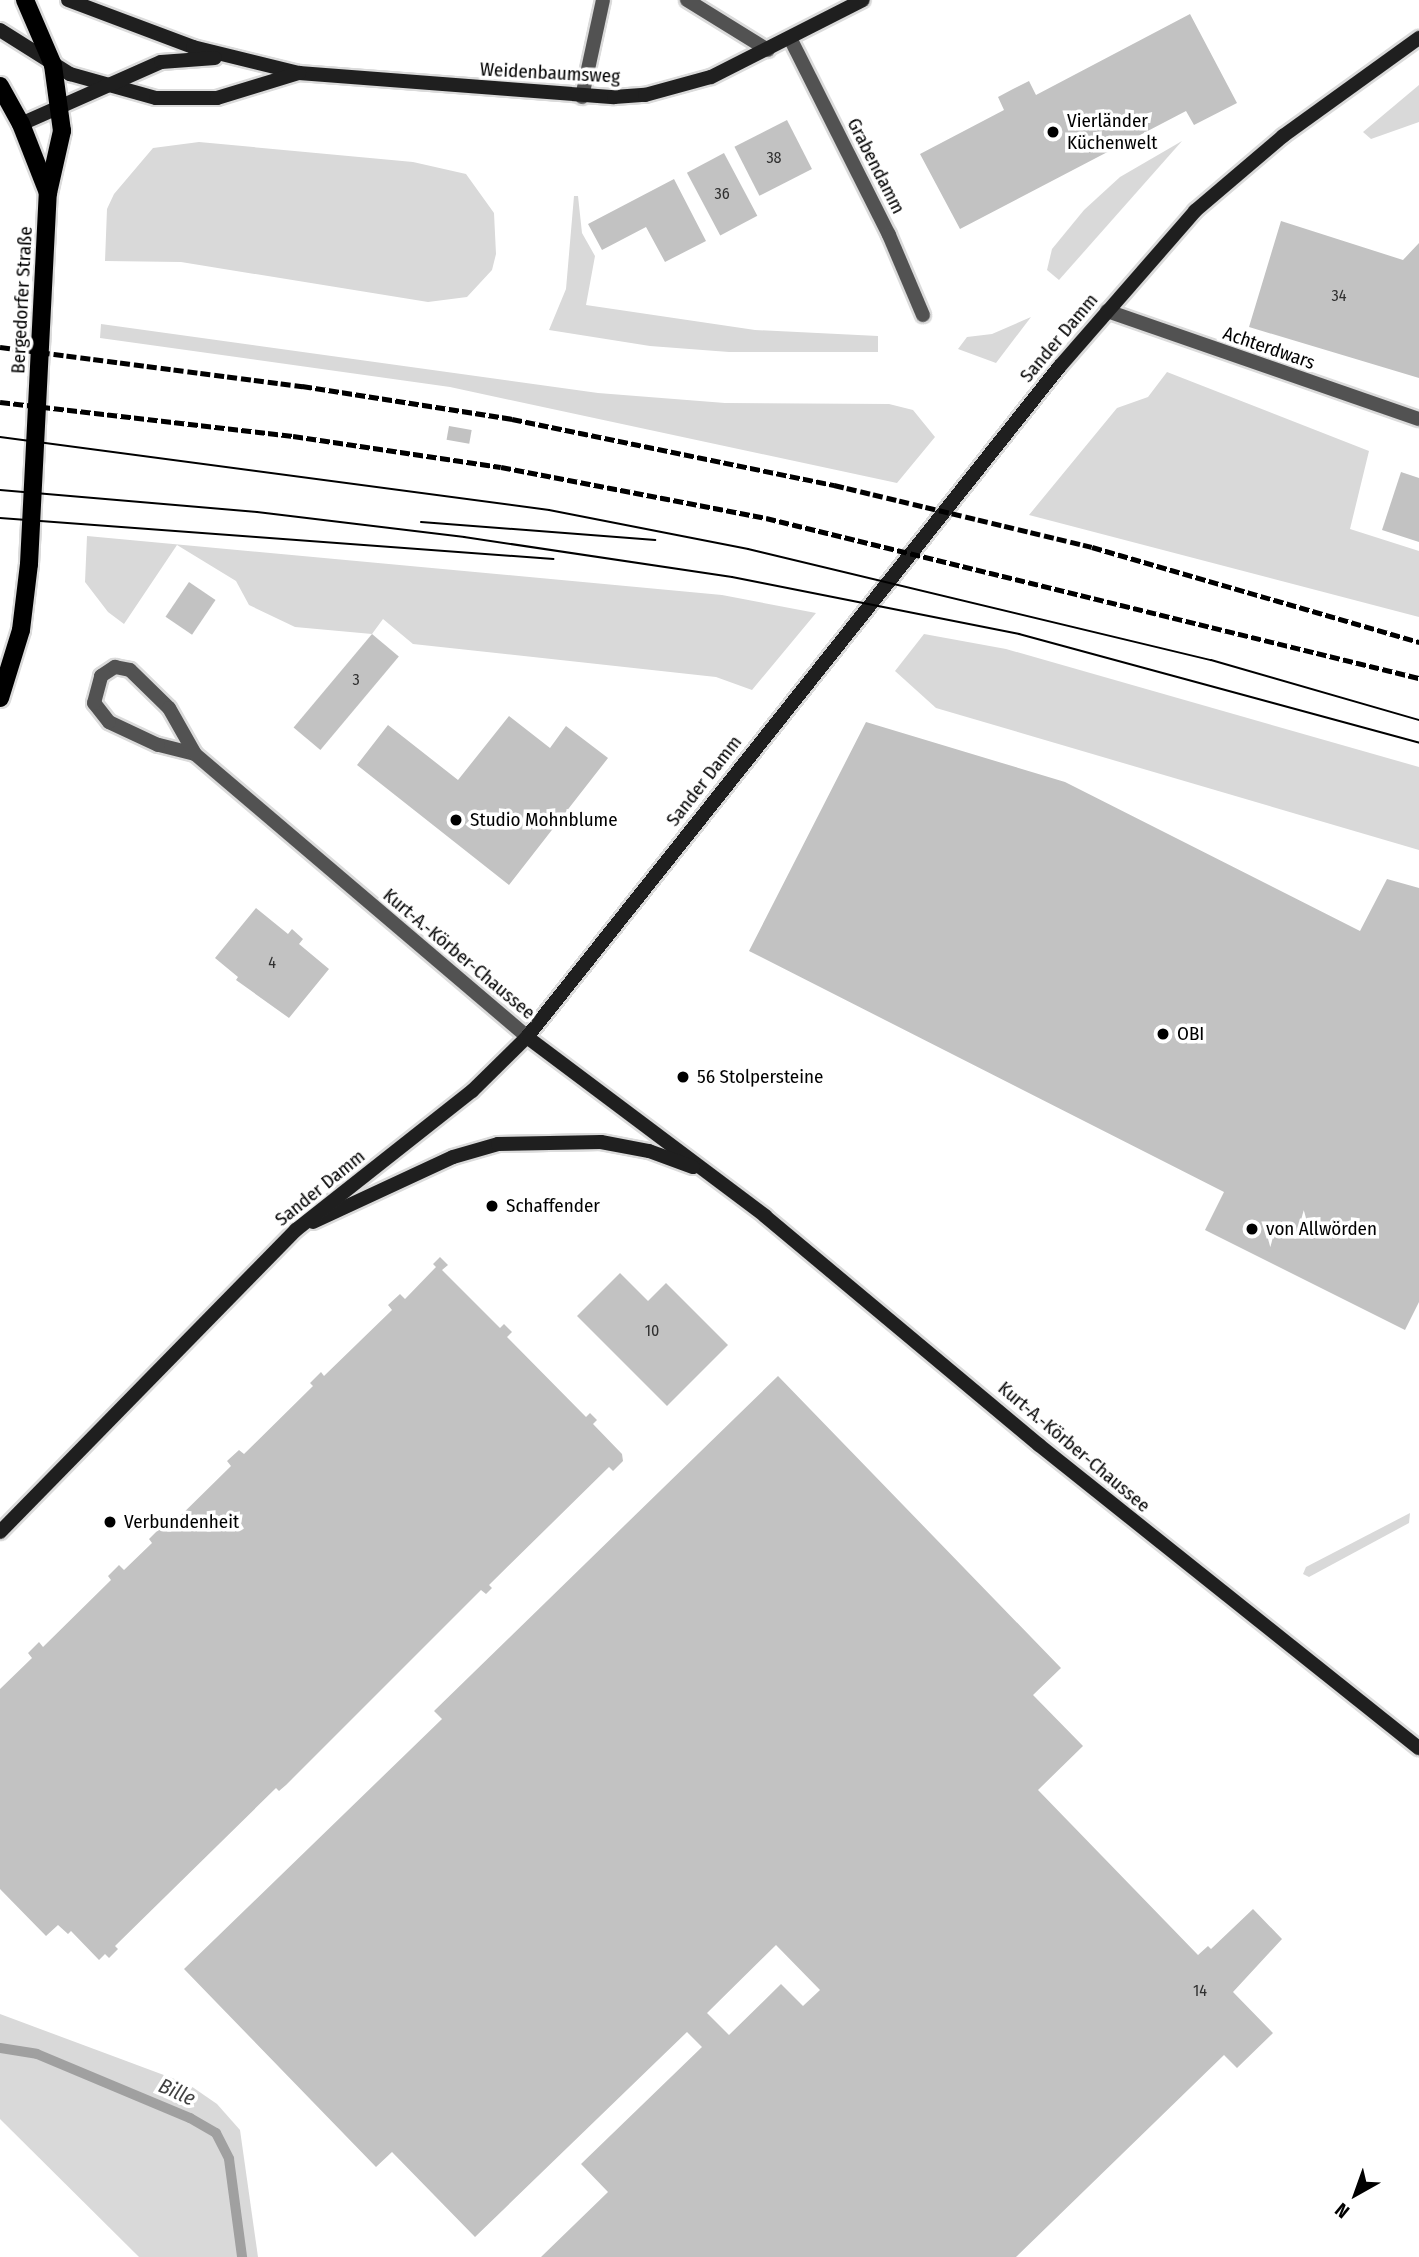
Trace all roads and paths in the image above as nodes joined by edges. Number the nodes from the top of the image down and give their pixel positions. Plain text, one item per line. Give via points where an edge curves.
1 (25, 0) edge
2 (68, 0) edge
3 (603, 0) edge
4 (687, 0) edge
5 (863, 0) edge
6 (0, 30) edge
7 (790, 38) junction
8 (1419, 38) edge
9 (768, 50) junction
10 (255, 61) junction
11 (53, 65) junction
12 (299, 74) junction
13 (0, 86) edge
14 (110, 88) junction
15 (582, 97) junction
16 (60, 104) junction
17 (21, 124) junction
18 (48, 193) junction
19 (1107, 311) junction
20 (923, 315) dead end
21 (1419, 419) edge
22 (0, 698) edge
23 (195, 754) junction
24 (527, 1037) junction
25 (707, 1172) junction
26 (296, 1230) junction
27 (0, 1532) edge
28 (1419, 1748) edge

1 - 11 main road, Bergedorfer Straße
2 - 10 main road, Weidenbaumsweg via 193,47
3 - 15 street
4 - 9 street
5 - 7 main road, Weidenbaumsweg
6 - 11 main road
7 - 9 main road, Weidenbaumsweg
7 - 20 street, Grabendamm via 889,235
8 - 19 main road, Sander Damm via 1223,184
9 - 15 main road, Weidenbaumsweg via 711,77 645,95
10 - 12 main road, Weidenbaumsweg
10 - 14 main road, Weidenbaumsweg via 177,59 138,71
11 - 14 main road
11 - 16 main road, Bergedorfer Straße
12 - 14 main road, Weidenbaumsweg via 246,91 184,100
12 - 15 main road, Weidenbaumsweg
13 - 17 main road, Bergedorfer Straße
14 - 16 main road, Weidenbaumsweg
16 - 17 main road, Weidenbaumsweg
16 - 18 main road, Bergedorfer Straße via 61,151
17 - 18 main road, Bergedorfer Straße
18 - 22 main road, Bergedorfer Straße via 29,564 21,630
19 - 21 street, Achterdwars
19 - 24 main road, Sander Damm via 848,629
23 - 23 street, Kurt-A.-Körber-Chaussee via 169,708 130,670 115,667 101,676 94,703 109,722 158,745
23 - 24 street, Kurt-A.-Körber-Chaussee
24 - 25 main road, Kurt-A.-Körber-Chaussee
24 - 26 main road, Sander Damm via 472,1091
25 - 26 main road, Kurt-A.-Körber-Chaussee via 649,1151 601,1142 498,1144 430,1166
25 - 28 main road, Kurt-A.-Körber-Chaussee via 1208,1582
26 - 27 main road, Sander Damm

